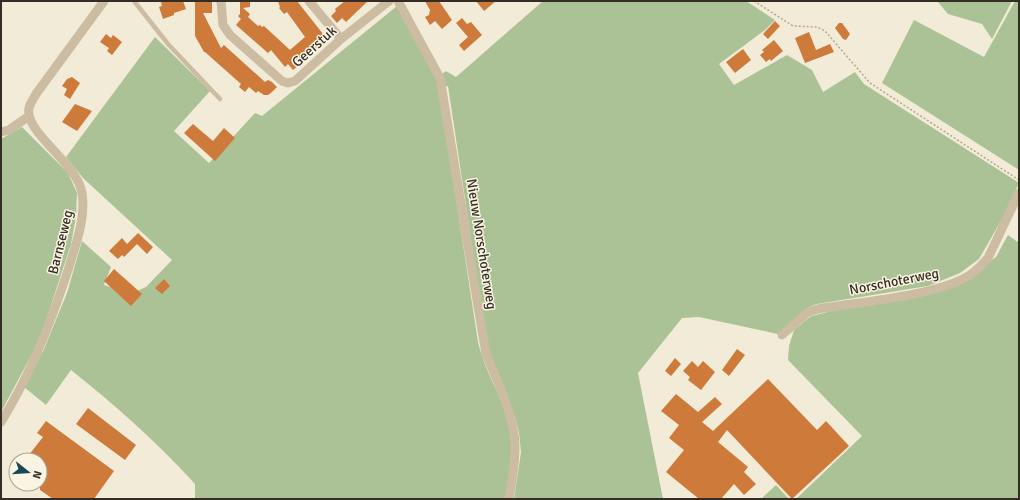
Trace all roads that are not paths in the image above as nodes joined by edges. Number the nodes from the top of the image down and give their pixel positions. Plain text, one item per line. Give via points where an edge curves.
1 (104, 1) edge
2 (134, 1) edge
3 (221, 1) edge
4 (310, 1) edge
5 (389, 1) edge
6 (398, 1) edge
7 (341, 39) junction
8 (220, 99) dead end
9 (29, 116) junction
10 (1, 132) edge
11 (1019, 193) edge
12 (782, 335) dead end
13 (1, 422) edge
14 (509, 499) edge

1 - 9 street via 36,94
2 - 8 lane via 168,44
3 - 7 street, Geerstuk via 223,25 230,35 282,81 288,83 295,82
4 - 7 street
5 - 7 street, Geerstuk
6 - 14 street, Nieuw Norschoterweg via 440,78 486,354 502,391 513,432 515,446
9 - 10 street via 9,130
9 - 13 street, Barnseweg via 34,128 76,177 82,192 83,205 77,242 53,316
11 - 12 street, Norschoterweg via 988,258 969,276 920,292 808,312

